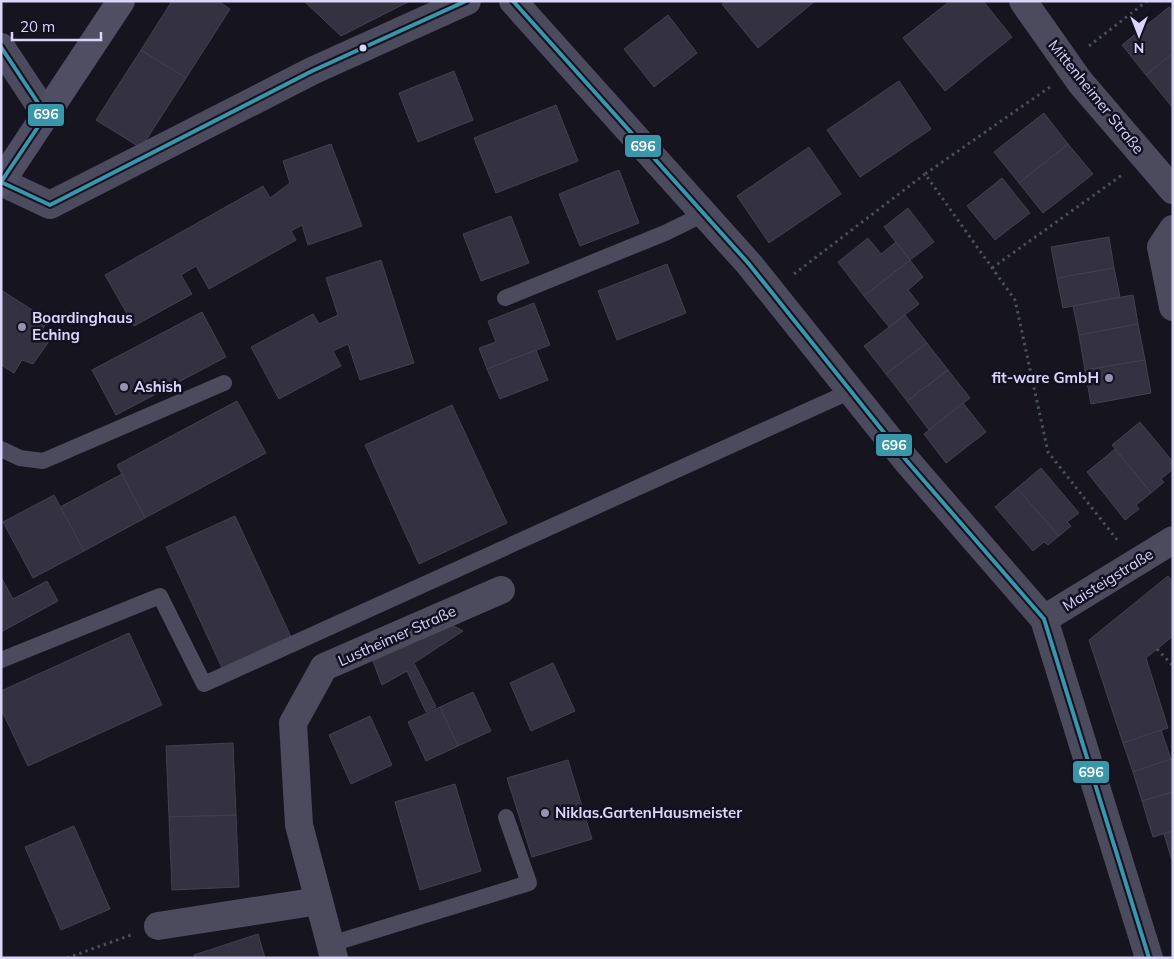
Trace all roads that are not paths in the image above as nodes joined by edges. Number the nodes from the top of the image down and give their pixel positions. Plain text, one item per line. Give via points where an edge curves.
1 (122, 1) edge
2 (467, 1) edge
3 (512, 1) edge
4 (1023, 1) edge
5 (1, 46) edge
6 (46, 115) junction
7 (1, 182) edge
8 (1173, 190) edge
9 (704, 214) junction
10 (1173, 229) edge
11 (505, 298) dead end
12 (1173, 307) edge
13 (224, 383) dead end
14 (851, 391) junction
15 (1, 449) edge
16 (1173, 540) edge
17 (502, 590) dead end
18 (1044, 619) junction
19 (1, 660) edge
20 (506, 817) dead end
21 (319, 901) junction
22 (158, 926) road end
23 (333, 951) edge
24 (1149, 958) edge

1 - 6 main road
2 - 7 street via 312,71 50,205
3 - 9 street
4 - 8 street, Mittenheimer Straße via 1070,67
5 - 6 street
6 - 7 main road
9 - 11 lane
9 - 14 street
10 - 12 street via 1161,247
13 - 15 lane via 43,461 20,458
14 - 18 street via 906,460
14 - 19 lane via 204,684 160,596
16 - 18 street, Maisteigstraße
17 - 21 street, Lustheimer Straße via 324,667 293,723 299,825
18 - 24 street
20 - 23 lane via 529,883
21 - 22 street
21 - 23 street, Lustheimer Straße

